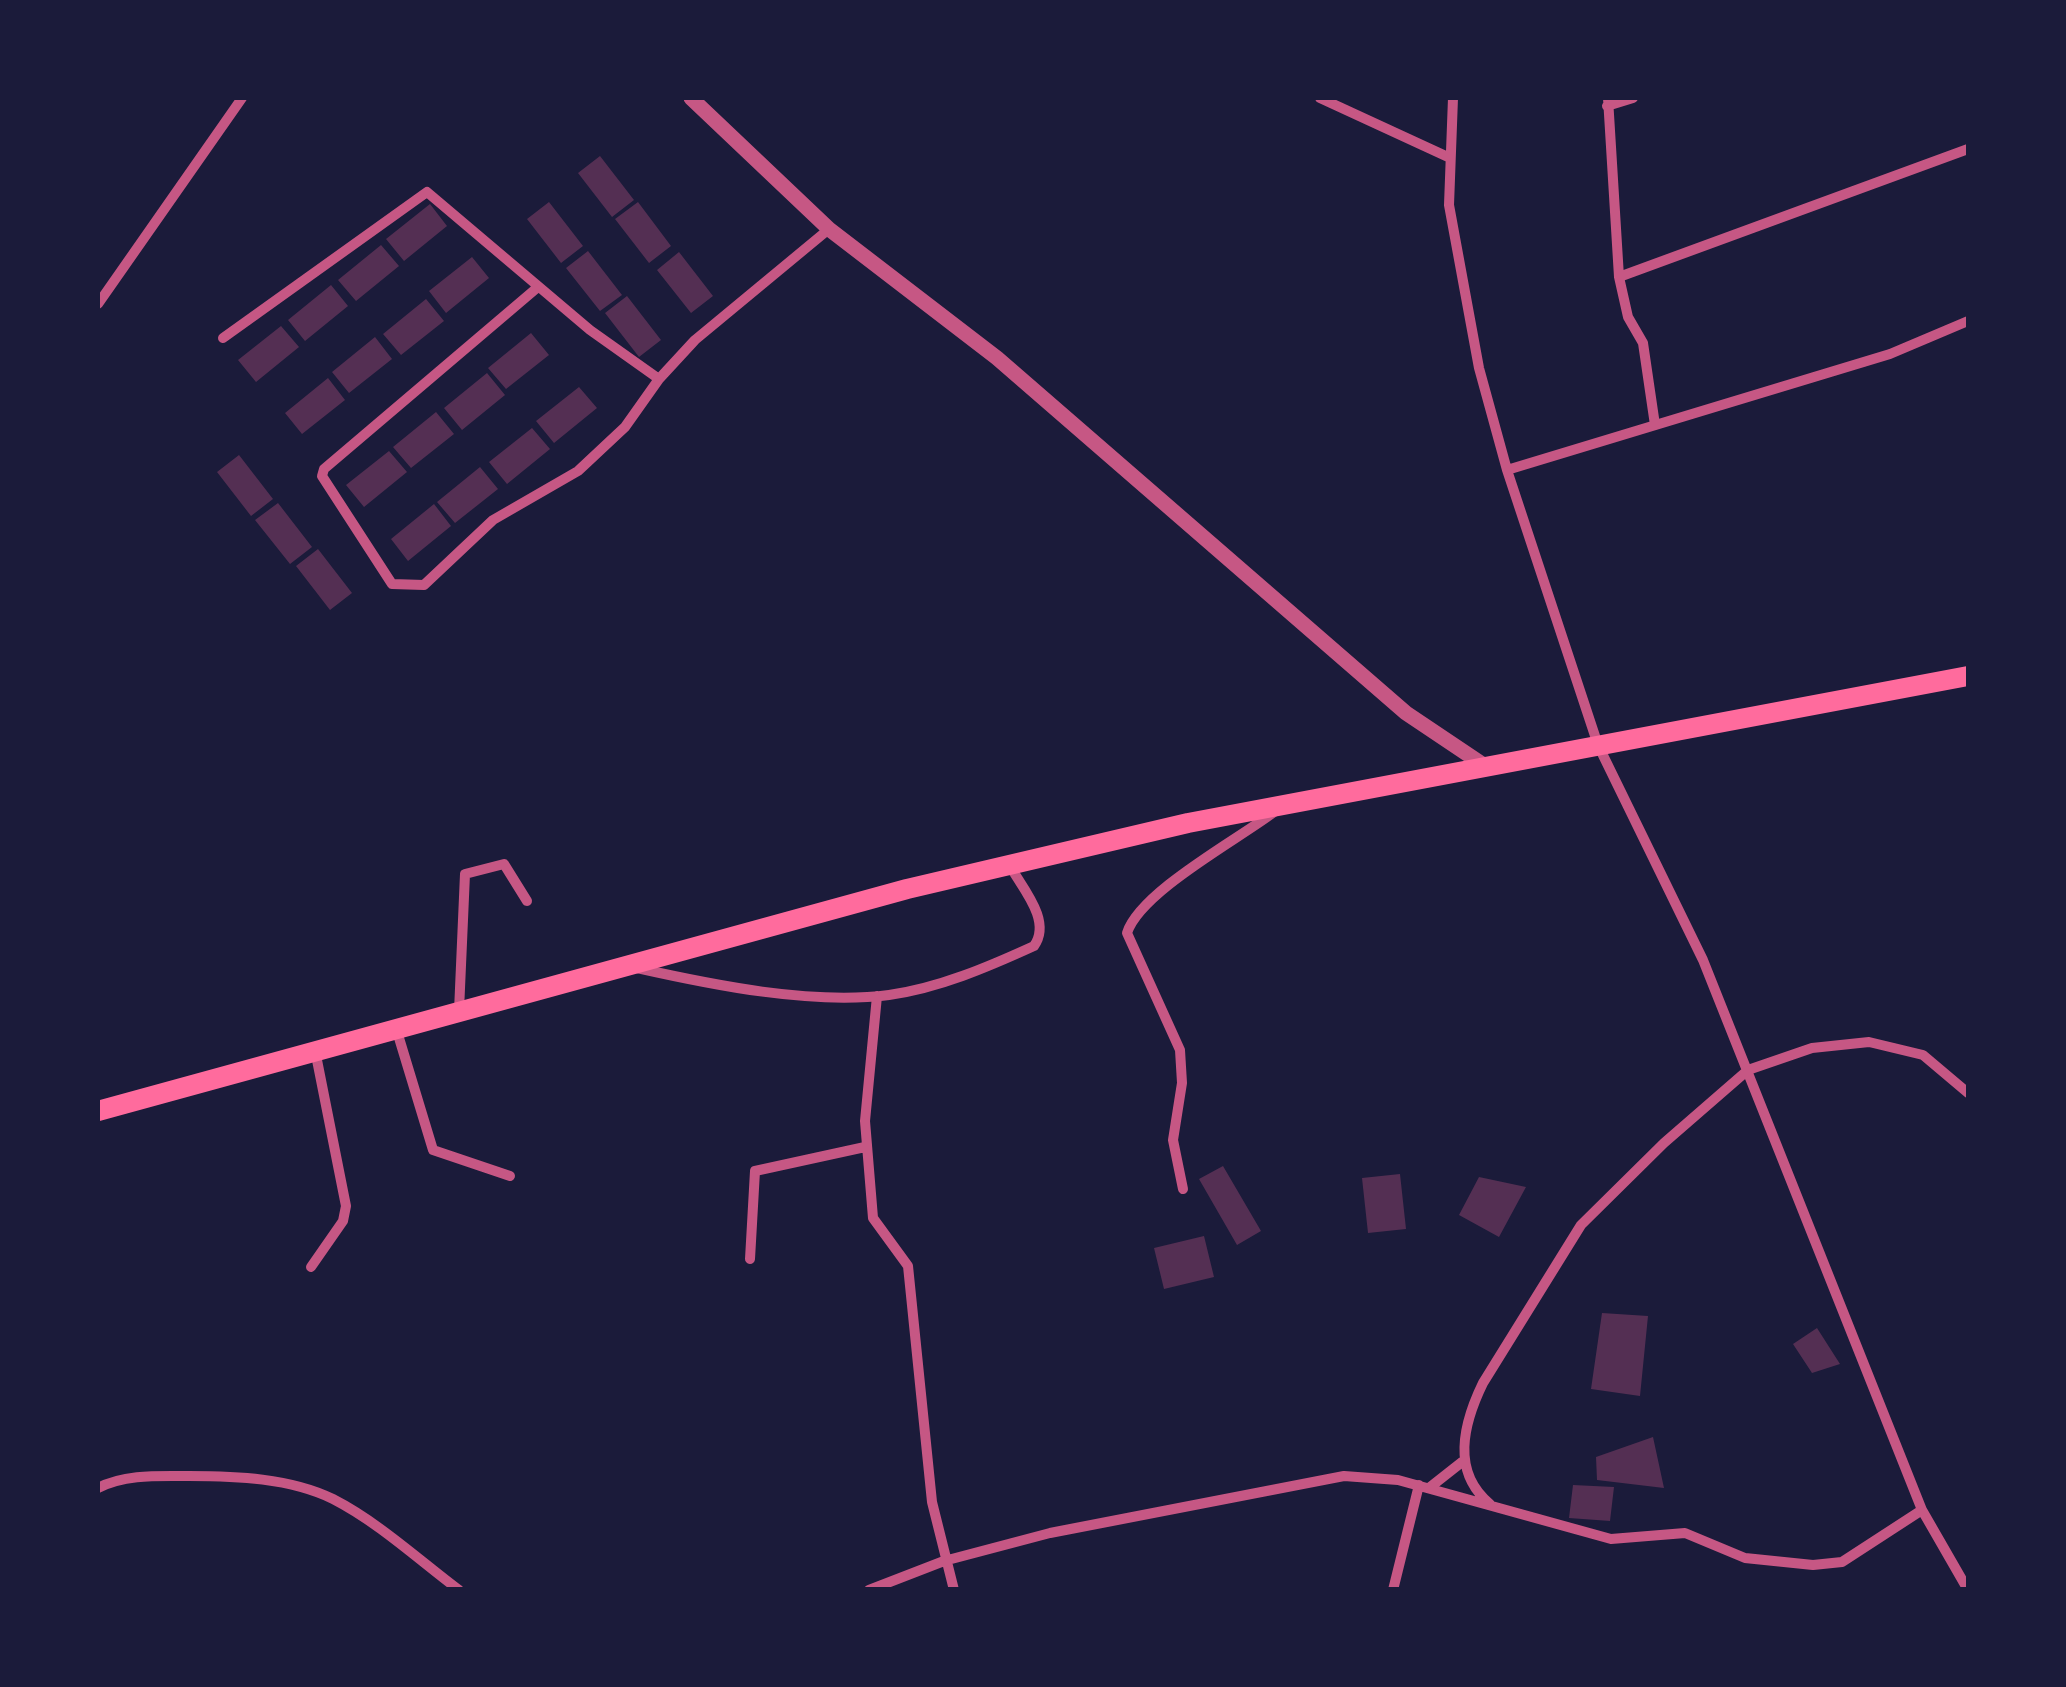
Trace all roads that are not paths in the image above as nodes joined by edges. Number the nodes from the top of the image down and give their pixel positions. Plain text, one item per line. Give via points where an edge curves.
1 (242, 98) edge
2 (691, 98) edge
3 (1320, 98) edge
4 (1453, 98) edge
5 (1633, 98) edge
6 (1608, 102) edge
7 (1968, 149) edge
8 (1448, 157) junction
9 (829, 229) junction
10 (1619, 277) junction
11 (538, 287) junction
12 (98, 304) edge
13 (1968, 321) edge
14 (223, 338) dead end
15 (659, 379) junction
16 (1655, 424) junction
17 (1507, 470) junction
18 (1968, 676) edge
19 (1598, 745) junction
20 (1486, 766) junction
21 (1283, 806) junction
22 (1010, 865) junction
23 (527, 901) dead end
24 (631, 967) junction
25 (876, 996) junction
26 (459, 1012) junction
27 (396, 1027) junction
28 (315, 1049) junction
29 (1748, 1070) junction
30 (1968, 1093) edge
31 (98, 1112) edge
32 (865, 1146) junction
33 (510, 1176) dead end
34 (1183, 1189) dead end
35 (750, 1258) dead end
36 (312, 1268) dead end
37 (1462, 1462) junction
38 (1424, 1487) junction
39 (98, 1488) edge
40 (1494, 1508) junction
41 (1922, 1510) junction
42 (944, 1561) junction
43 (459, 1590) edge
44 (869, 1590) edge
45 (954, 1590) edge
46 (1393, 1590) edge
47 (1968, 1590) edge

1 - 12 street
2 - 9 street
3 - 8 street
4 - 8 street
5 - 6 street
6 - 10 street
7 - 10 street
8 - 17 street via 1449,204 1479,368
9 - 15 street via 695,340
9 - 20 street via 997,358 1406,713
10 - 16 street via 1643,343
11 - 14 street via 432,194 421,192
11 - 15 street
11 - 15 street via 322,472 392,584 424,585 494,520 578,471 626,427
13 - 16 street via 1890,354
16 - 17 street
17 - 19 street
18 - 19 highway
19 - 20 highway
19 - 29 street via 1703,960
20 - 21 highway
21 - 22 highway
21 - 34 street via 1171,882 1132,919 1127,933 1180,1050 1173,1140
22 - 24 highway
22 - 25 street via 1041,920 1034,946 941,983
23 - 26 street via 504,864 463,878
24 - 25 street via 739,990
24 - 26 highway
25 - 32 street
26 - 27 highway
27 - 28 highway
27 - 33 street via 433,1150
28 - 31 highway
28 - 36 street via 346,1206
29 - 30 street via 1812,1048 1869,1042 1922,1055
29 - 37 street via 1581,1224 1477,1395
29 - 41 street
32 - 35 street via 755,1171
32 - 42 street via 873,1218 908,1266
37 - 38 street
37 - 40 street via 1466,1477
38 - 40 street
38 - 42 street via 1344,1476 1050,1533
38 - 46 street
39 - 43 street via 165,1476 286,1484 332,1499
40 - 41 street via 1611,1539 1685,1532 1745,1558 1814,1565 1842,1562
41 - 47 street
42 - 44 street
42 - 45 street

